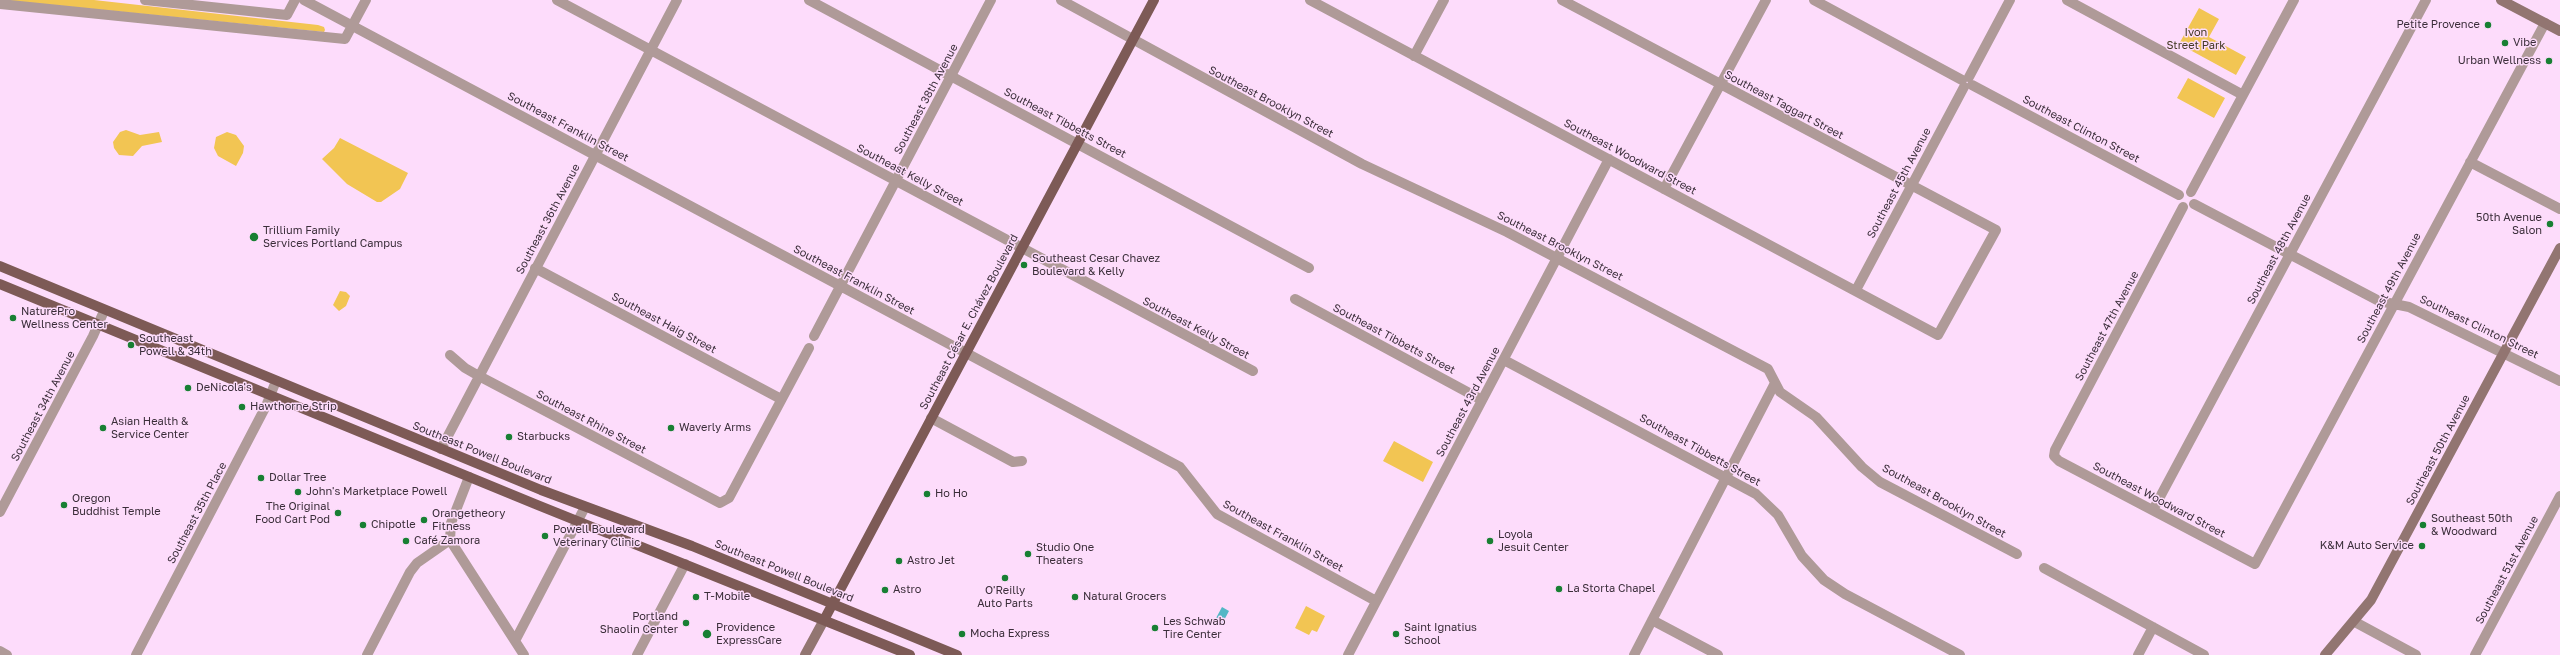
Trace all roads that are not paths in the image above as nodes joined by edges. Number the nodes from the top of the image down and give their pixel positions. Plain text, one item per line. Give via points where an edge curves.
1 (145, 0) edge
2 (295, 0) edge
3 (304, 0) edge
4 (366, 0) edge
5 (557, 0) edge
6 (677, 0) edge
7 (809, 0) edge
8 (991, 0) edge
9 (1061, 0) edge
10 (1154, 0) edge
11 (1310, 0) edge
12 (1444, 0) edge
13 (1562, 0) edge
14 (1766, 0) edge
15 (1814, 0) edge
16 (2010, 0) edge
17 (2067, 0) edge
18 (2426, 0) edge
19 (2501, 0) edge
20 (2291, 1) edge
21 (0, 4) edge
22 (2545, 23) junction
23 (352, 26) junction
24 (2560, 31) edge
25 (1133, 40) junction
26 (651, 50) junction
27 (1414, 56) junction
28 (951, 76) junction
29 (1967, 82) junction
30 (1721, 84) junction
31 (2243, 95) junction
32 (1078, 144) junction
33 (596, 156) junction
34 (1609, 159) junction
35 (2470, 162) junction
36 (896, 181) junction
37 (1911, 186) junction
38 (1664, 189) junction
39 (2191, 192) junction
40 (2179, 195) junction
41 (2194, 204) junction
42 (2183, 207) junction
43 (2560, 209) edge
44 (2560, 248) edge
45 (1021, 249) junction
46 (2290, 254) junction
47 (1558, 258) junction
48 (0, 266) edge
49 (535, 268) junction
50 (1309, 268) dead end
51 (0, 284) edge
52 (841, 286) junction
53 (1856, 290) junction
54 (1295, 299) dead end
55 (2394, 304) junction
56 (104, 311) junction
57 (99, 325) junction
58 (1938, 335) joint
59 (814, 336) dead end
60 (809, 348) dead end
61 (966, 353) junction
62 (2504, 353) junction
63 (450, 355) dead end
64 (1504, 360) junction
65 (1253, 372) dead end
66 (479, 376) junction
67 (276, 381) junction
68 (2560, 381) edge
69 (1775, 383) junction
70 (270, 395) junction
71 (781, 399) junction
72 (1482, 400) junction
73 (931, 418) junction
74 (441, 449) junction
75 (413, 454) junction
76 (2054, 456) joint
77 (1022, 461) dead end
78 (488, 468) junction
79 (469, 477) junction
80 (1728, 477) junction
81 (2560, 496) edge
82 (585, 507) junction
83 (2153, 510) junction
84 (0, 512) edge
85 (578, 522) junction
86 (450, 540) junction
87 (2017, 554) dead end
88 (685, 564) junction
89 (2255, 564) joint
90 (2044, 568) dead end
91 (1376, 600) junction
92 (833, 604) junction
93 (824, 620) junction
94 (1652, 620) junction
95 (2355, 622) junction
96 (2153, 627) junction
97 (515, 642) junction
98 (0, 651) edge
99 (7, 655) edge
100 (136, 655) edge
101 (367, 655) edge
102 (524, 655) edge
103 (637, 655) edge
104 (805, 655) edge
105 (910, 655) edge
106 (957, 655) edge
107 (1348, 655) edge
108 (1634, 655) edge
109 (1718, 655) edge
110 (1960, 655) edge
111 (2138, 655) edge
112 (2204, 655) edge
113 (2325, 655) edge
114 (2416, 655) edge
115 (2475, 655) edge

1 - 2 street via 287,15
3 - 23 street, Southeast Franklin Street
4 - 23 street
5 - 26 street, Southeast Kelly Street
6 - 26 street, Southeast 36th Avenue
7 - 28 street, Southeast Tibbetts Street
8 - 28 street, Southeast 38th Avenue
9 - 25 street, Southeast Brooklyn Street
10 - 25 main road, Southeast César E. Chávez Boulevard
11 - 27 street, Southeast Woodward Street
12 - 27 street
13 - 30 street, Southeast Taggart Street
14 - 30 street
15 - 29 street, Southeast Clinton Street
16 - 29 street, Southeast 45th Avenue
17 - 31 street
18 - 46 street, Southeast 48th Avenue
19 - 22 main road
20 - 31 street
21 - 23 street via 345,39
22 - 24 main road
22 - 35 street, Southeast 49th Avenue
23 - 33 street, Southeast Franklin Street
25 - 32 main road, Southeast César E. Chávez Boulevard
25 - 47 street, Southeast Brooklyn Street via 1362,164
26 - 33 street, Southeast 36th Avenue
26 - 36 street, Southeast Kelly Street
27 - 34 street, Southeast Woodward Street
28 - 32 street, Southeast Tibbetts Street
28 - 36 street, Southeast 38th Avenue
29 - 37 street, Southeast 45th Avenue
29 - 40 street, Southeast Clinton Street
30 - 37 street, Southeast Taggart Street
30 - 38 street
31 - 39 street
32 - 45 main road, Southeast César E. Chávez Boulevard
32 - 50 street, Southeast Tibbetts Street
33 - 49 street, Southeast 36th Avenue
33 - 52 street, Southeast Franklin Street
34 - 38 street, Southeast Woodward Street
34 - 47 street, Southeast 43rd Avenue
35 - 43 street
35 - 55 street, Southeast 49th Avenue
36 - 45 street, Southeast Kelly Street
36 - 52 street, Southeast 38th Avenue
37 - 53 street, Southeast 45th Avenue
37 - 58 street, Southeast Taggart Street via 1996,230
38 - 53 street, Southeast Woodward Street
39 - 40 street via 2184,191
39 - 41 street via 2195,197
40 - 42 street via 2179,202
41 - 42 street via 2189,208
41 - 46 street, Southeast Clinton Street
42 - 76 street, Southeast 47th Avenue
44 - 62 main road, Southeast 50th Avenue
45 - 61 main road, Southeast César E. Chávez Boulevard
45 - 65 street, Southeast Kelly Street
46 - 55 street, Southeast Clinton Street via 2379,301
46 - 83 street, Southeast 48th Avenue
47 - 64 street, Southeast 43rd Avenue
47 - 69 street, Southeast Brooklyn Street via 1768,369
48 - 56 main road, Southeast Powell Boulevard
49 - 66 street, Southeast 36th Avenue
49 - 71 street, Southeast Haig Street
51 - 57 main road
52 - 59 street, Southeast 38th Avenue
52 - 61 street, Southeast Franklin Street
53 - 58 street, Southeast Woodward Street
54 - 72 street, Southeast Tibbetts Street
55 - 62 street, Southeast Clinton Street via 2409,306
55 - 89 street, Southeast 49th Avenue
56 - 57 street, Southeast 34th Avenue
56 - 67 main road, Southeast Powell Boulevard
57 - 70 main road
57 - 84 street, Southeast 34th Avenue
60 - 71 street
61 - 73 main road, Southeast César E. Chávez Boulevard
61 - 91 street, Southeast Franklin Street via 1180,467 1192,479 1217,514
62 - 68 street, Southeast Clinton Street
62 - 95 main road, Southeast 50th Avenue via 2371,600
63 - 66 street, Southeast Rhine Street
64 - 72 street, Southeast 43rd Avenue
64 - 80 street, Southeast Tibbetts Street
66 - 71 street, Southeast Rhine Street via 716,502 723,502 729,498
66 - 74 street, Southeast 36th Avenue
67 - 70 street, Southeast 35th Place
67 - 74 main road, Southeast Powell Boulevard
69 - 80 street
69 - 87 street, Southeast Brooklyn Street via 1780,392 1828,428 1862,467 1880,482
70 - 75 main road
70 - 100 street, Southeast 35th Place
72 - 91 street, Southeast 43rd Avenue
73 - 77 street via 1013,462
73 - 92 main road, Southeast César E. Chávez Boulevard
74 - 75 main road
74 - 78 main road, Southeast Powell Boulevard
75 - 79 main road
76 - 83 street, Southeast Woodward Street
78 - 79 main road
78 - 82 main road, Southeast Powell Boulevard
79 - 85 main road
79 - 86 street via 451,523
80 - 94 street
80 - 110 street, Southeast Tibbetts Street via 1756,494 1774,510 1789,530 1802,556 1824,580 1845,594
81 - 115 street, Southeast 51st Avenue
82 - 85 street
82 - 92 main road, Southeast Powell Boulevard via 692,546
83 - 89 street, Southeast Woodward Street
85 - 88 main road
85 - 97 street
86 - 97 street
86 - 101 street via 417,563 410,572
88 - 93 main road
88 - 103 street
90 - 96 street
91 - 107 street, Southeast 43rd Avenue
92 - 93 main road, Southeast César E. Chávez Boulevard
92 - 106 main road, Southeast Powell Boulevard
93 - 104 main road, Southeast César E. Chávez Boulevard
93 - 105 main road
94 - 108 street
94 - 109 street
95 - 113 main road, Southeast 50th Avenue
95 - 114 street
96 - 111 street
96 - 112 street
97 - 102 street
98 - 99 street

